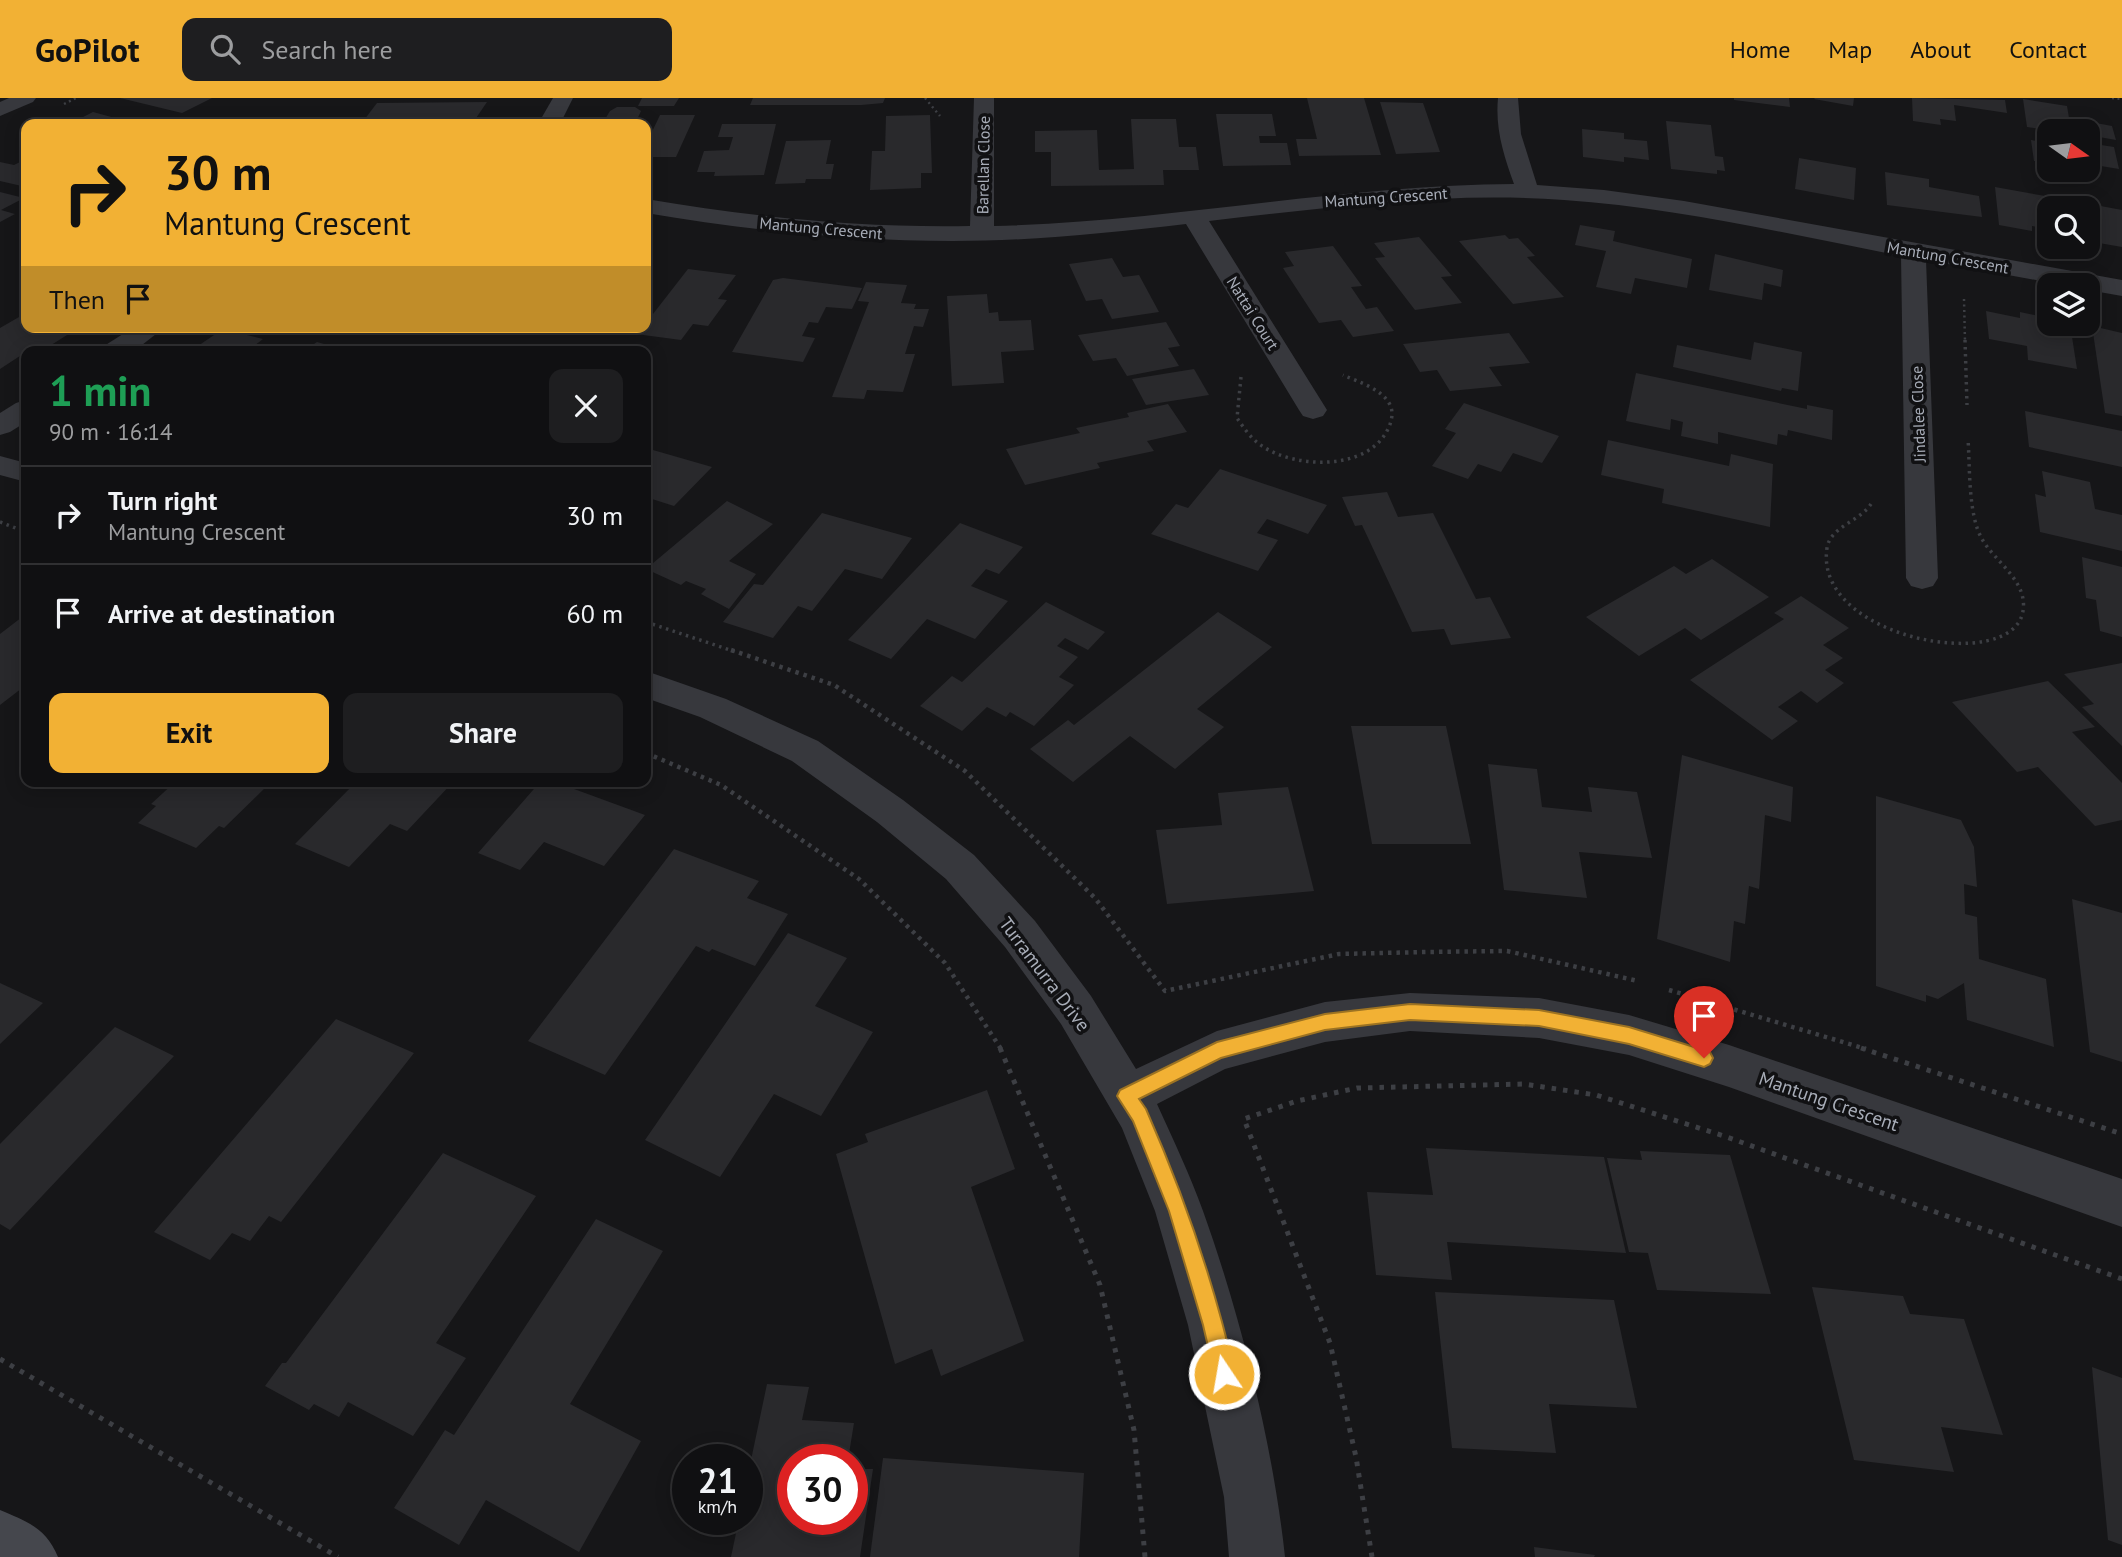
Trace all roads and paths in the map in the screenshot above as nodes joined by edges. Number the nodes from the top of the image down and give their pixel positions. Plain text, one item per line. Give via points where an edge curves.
1 (26, 98) edge
2 (563, 98) edge
3 (984, 98) edge
4 (1508, 98) edge
5 (2112, 98) edge
6 (2122, 99) edge
7 (0, 110) edge
8 (552, 119) edge
9 (1528, 191) junction
10 (651, 207) edge
11 (1194, 217) junction
12 (982, 232) junction
13 (1913, 251) junction
14 (2122, 288) edge
15 (143, 333) edge
16 (123, 346) edge
17 (1312, 410) dead end
18 (21, 412) edge
19 (0, 426) edge
20 (0, 465) edge
21 (21, 471) edge
22 (0, 522) edge
23 (21, 530) edge
24 (1922, 578) dead end
25 (651, 624) edge
26 (651, 686) edge
27 (651, 754) edge
28 (1165, 991) dead end
29 (1126, 1096) junction
30 (2122, 1203) edge
31 (2122, 1279) edge
32 (0, 1359) edge
33 (0, 1538) edge
34 (30, 1557) edge
35 (338, 1557) edge
36 (1145, 1557) edge
37 (1257, 1557) edge
38 (1372, 1557) edge

1 - 7 street
2 - 8 street
3 - 12 street, Barellan Close
4 - 9 street via 1511,142
5 - 6 path
9 - 11 street, Mantung Crescent via 1364,196
9 - 13 street, Mantung Crescent via 1763,221
10 - 12 street, Mantung Crescent via 719,219 847,230
11 - 12 street, Mantung Crescent
11 - 17 street, Nattai Court
13 - 14 street, Mantung Crescent
13 - 24 street, Jindalee Close
15 - 16 street
18 - 19 street
20 - 21 street
22 - 23 path
25 - 28 path via 834,685 965,771 1095,898
26 - 29 street, Turramurra Drive via 713,708 805,751 960,867 1020,934 1076,1010
27 - 36 path via 721,785 859,880 946,963 998,1043 1100,1284 1133,1430
29 - 30 street, Mantung Crescent via 1217,1051 1325,1022 1410,1012 1539,1018 1629,1035 1728,1066
29 - 37 street, Turramurra Drive via 1140,1116 1179,1211 1213,1325 1251,1497
31 - 38 path via 1724,1136 1596,1095 1524,1084 1357,1088 1244,1119 1330,1343 1356,1457
32 - 35 path
33 - 34 main road

